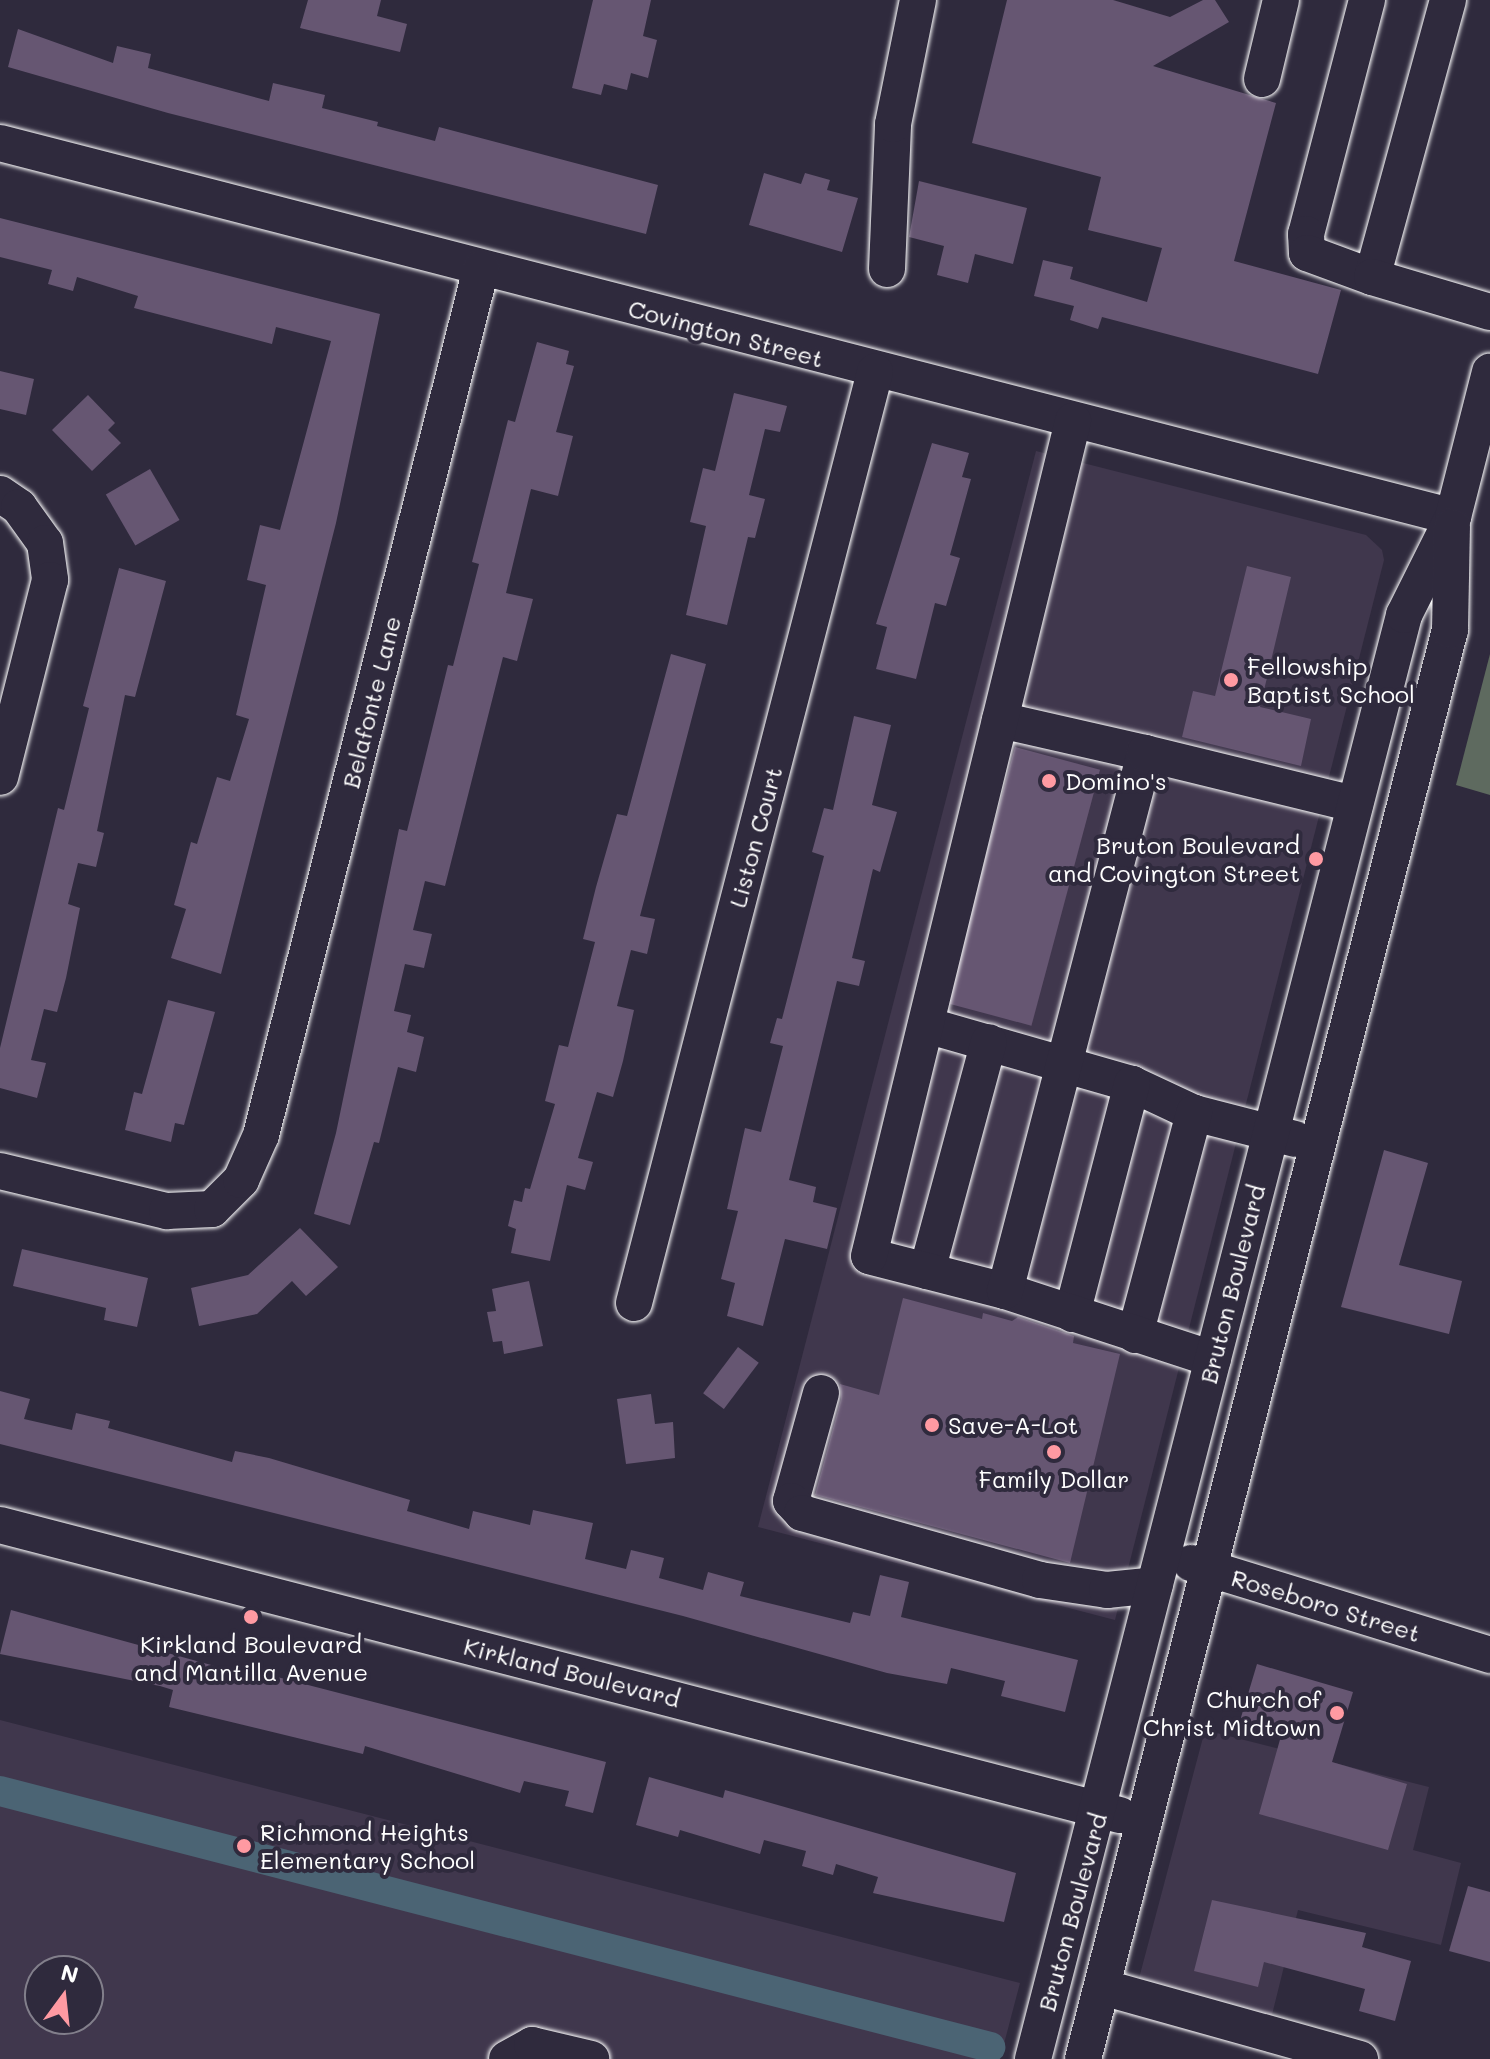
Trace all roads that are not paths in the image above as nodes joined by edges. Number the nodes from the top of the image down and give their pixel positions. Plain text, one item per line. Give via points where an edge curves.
1 (918, 0) edge
2 (1281, 0) edge
3 (1367, 0) edge
4 (1448, 0) edge
5 (1262, 79) dead end
6 (0, 143) edge
7 (481, 269) junction
8 (887, 269) dead end
9 (1372, 277) junction
10 (1490, 312) edge
11 (875, 372) junction
12 (1490, 372) edge
13 (1073, 421) junction
14 (0, 494) edge
15 (1453, 517) junction
16 (1000, 720) junction
17 (1145, 753) junction
18 (0, 777) edge
19 (1355, 804) junction
20 (1335, 883) junction
21 (1383, 895) junction
22 (926, 1025) junction
23 (989, 1042) junction
24 (1065, 1064) junction
25 (1132, 1084) junction
26 (1194, 1113) junction
27 (1271, 1133) junction
28 (1320, 1145) junction
29 (0, 1171) edge
30 (927, 1271) junction
31 (1005, 1291) junction
32 (634, 1303) dead end
33 (1072, 1314) junction
34 (1135, 1335) junction
35 (1213, 1359) junction
36 (821, 1393) dead end
37 (0, 1525) edge
38 (1158, 1570) junction
39 (1212, 1570) junction
40 (1490, 1655) edge
41 (1098, 1809) junction
42 (1145, 1822) junction
43 (1102, 1987) junction
44 (507, 2059) edge
45 (591, 2059) edge
46 (1033, 2059) edge
47 (1083, 2059) edge
48 (1360, 2059) edge

1 - 8 street via 893,124
2 - 5 street
3 - 9 street via 1306,234 1307,253
4 - 9 street
6 - 7 street, Covington Street
7 - 11 street, Covington Street
7 - 29 street, Belafonte Lane via 261,1135 241,1180 212,1209 167,1211
9 - 10 street
11 - 13 street, Covington Street
11 - 32 street, Liston Court
12 - 15 street, Bruton Boulevard
13 - 15 street, Covington Street
13 - 16 street
14 - 18 street via 19,507 45,543 50,580
15 - 19 street, Bruton Boulevard via 1404,615
15 - 21 street, Bruton Boulevard via 1450,630
16 - 17 street
16 - 22 street
17 - 19 street
17 - 24 street
19 - 20 street, Bruton Boulevard
20 - 21 street
20 - 27 street, Bruton Boulevard
21 - 28 street, Bruton Boulevard
22 - 23 street
22 - 30 street via 869,1256
23 - 24 street
23 - 30 street
24 - 25 street
24 - 31 street
25 - 26 street
25 - 33 street
26 - 27 street
26 - 34 street
27 - 28 street
27 - 35 street, Bruton Boulevard
28 - 39 street, Bruton Boulevard
30 - 31 street
31 - 33 street
33 - 34 street
34 - 35 street
35 - 38 street, Bruton Boulevard
36 - 38 street via 791,1501 802,1513 1040,1580 1107,1590
37 - 41 street, Kirkland Boulevard
38 - 39 street, Roseboro Street
38 - 41 street, Bruton Boulevard
39 - 40 street, Roseboro Street
39 - 42 street, Bruton Boulevard
41 - 42 street, Kirkland Boulevard
41 - 46 street, Bruton Boulevard
42 - 43 street, Bruton Boulevard
43 - 47 street, Bruton Boulevard
43 - 48 street
44 - 45 street via 532,2045

